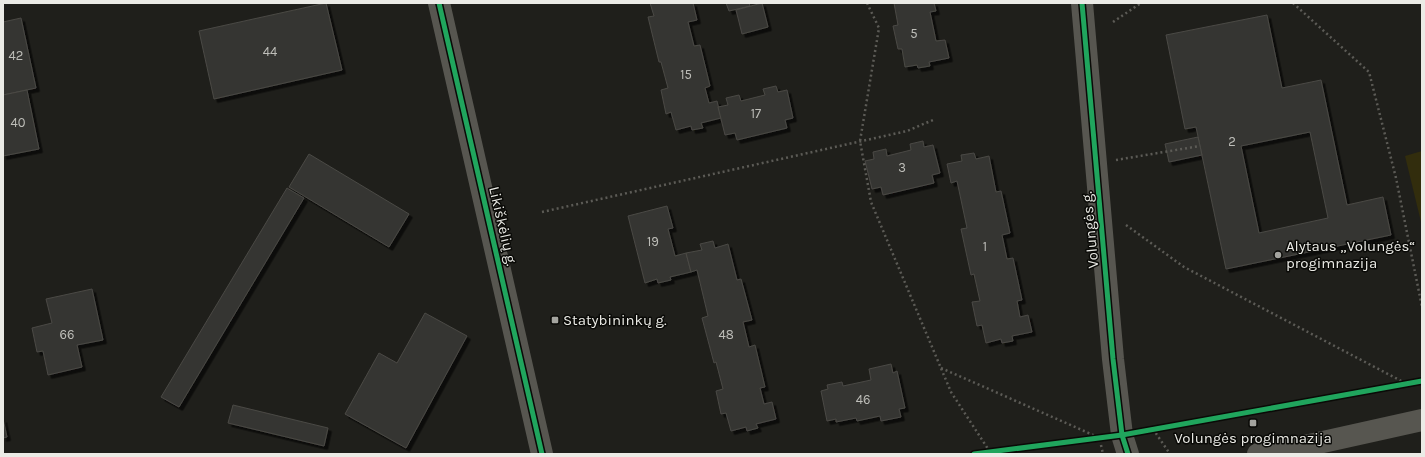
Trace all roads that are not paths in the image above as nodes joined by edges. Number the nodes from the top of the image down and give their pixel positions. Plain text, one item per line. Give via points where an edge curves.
1 (438, 3) edge
2 (1082, 3) edge
3 (1422, 420) edge
4 (1125, 444) edge
5 (542, 454) edge
6 (1258, 454) edge

1 - 5 street, Likiškėlių g.
2 - 4 street, Volungės g. via 1113,359
3 - 6 street

